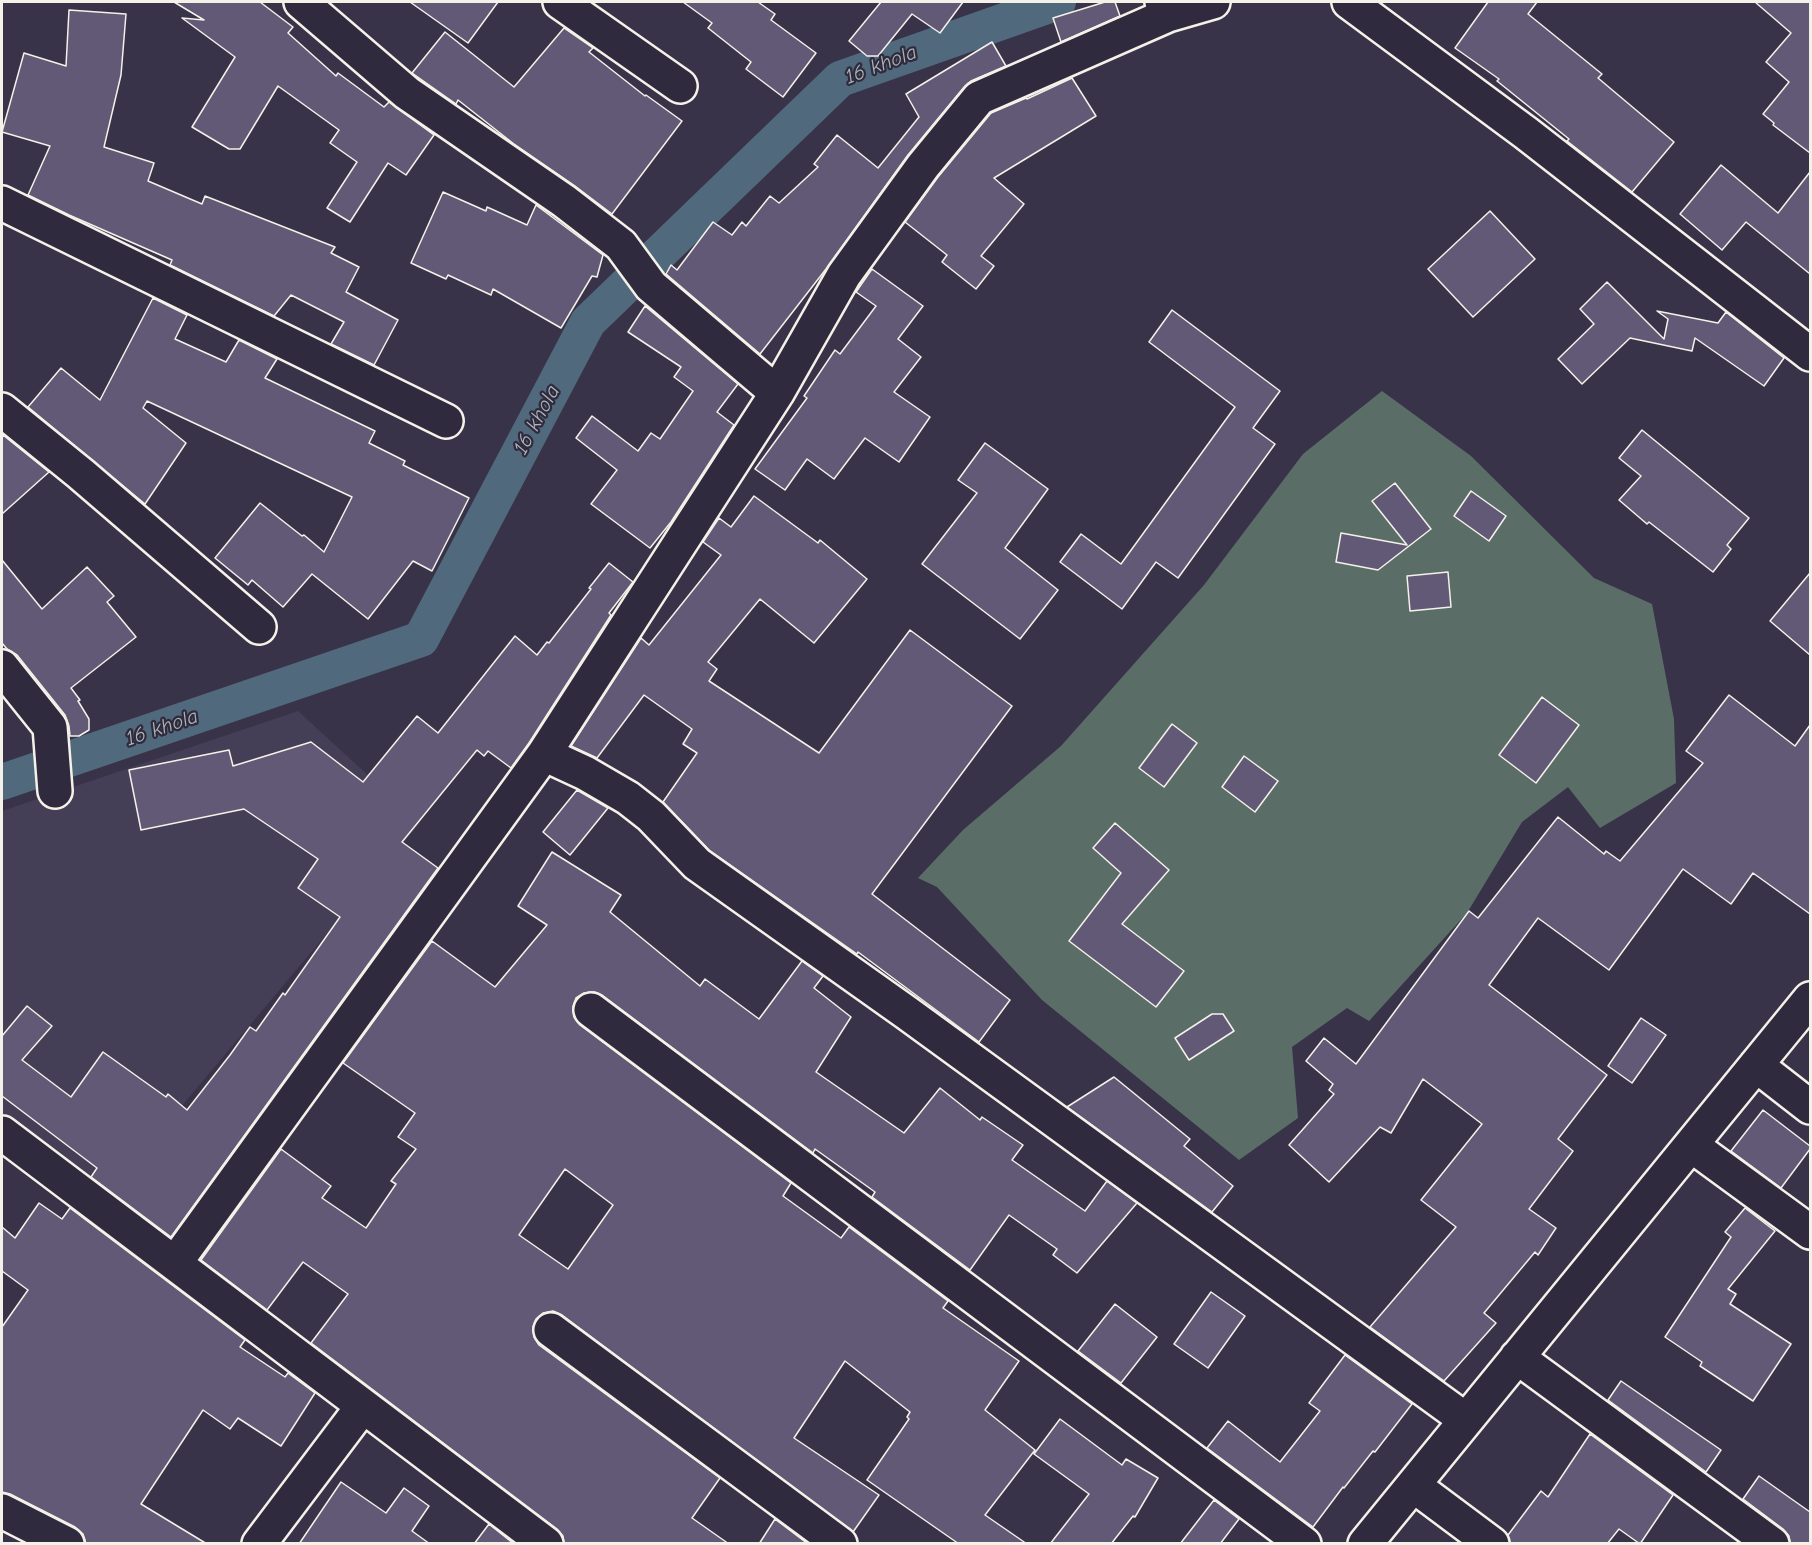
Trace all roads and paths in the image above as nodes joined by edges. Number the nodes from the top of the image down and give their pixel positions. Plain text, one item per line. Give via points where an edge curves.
1 (301, 2) edge
2 (560, 2) edge
3 (1214, 2) edge
4 (1349, 2) edge
5 (1165, 8) edge
6 (680, 86) dead end
7 (2, 203) edge
8 (1810, 354) edge
9 (777, 393) junction
10 (2, 410) edge
11 (446, 421) dead end
12 (259, 627) dead end
13 (2, 667) edge
14 (544, 754) junction
15 (55, 791) dead end
16 (1810, 999) edge
17 (591, 1010) dead end
18 (1756, 1065) junction
19 (1810, 1107) edge
20 (2, 1133) edge
21 (1691, 1145) junction
22 (1810, 1232) edge
23 (175, 1263) junction
24 (551, 1330) dead end
25 (1517, 1357) junction
26 (363, 1406) junction
27 (1466, 1419) junction
28 (1413, 1485) junction
29 (2, 1511) edge
30 (67, 1544) edge
31 (259, 1544) edge
32 (546, 1544) edge
33 (840, 1544) edge
34 (1304, 1544) edge
35 (1365, 1544) edge
36 (1492, 1544) edge
37 (1772, 1544) edge

1 - 9 street via 407,93 621,245 651,286
2 - 6 street
3 - 5 street
4 - 8 street via 1526,133
5 - 9 street via 979,98 923,166 844,275
7 - 11 street
9 - 14 street
10 - 12 street
13 - 15 street via 50,727
14 - 23 street
14 - 27 street via 628,798 697,864
16 - 18 street
17 - 34 street
18 - 19 street
18 - 21 street
20 - 23 street
21 - 22 street
21 - 25 street
23 - 26 street
24 - 33 street
25 - 27 street
25 - 37 street
26 - 31 street
26 - 32 street
27 - 28 street
28 - 35 street
28 - 36 street
29 - 30 street

